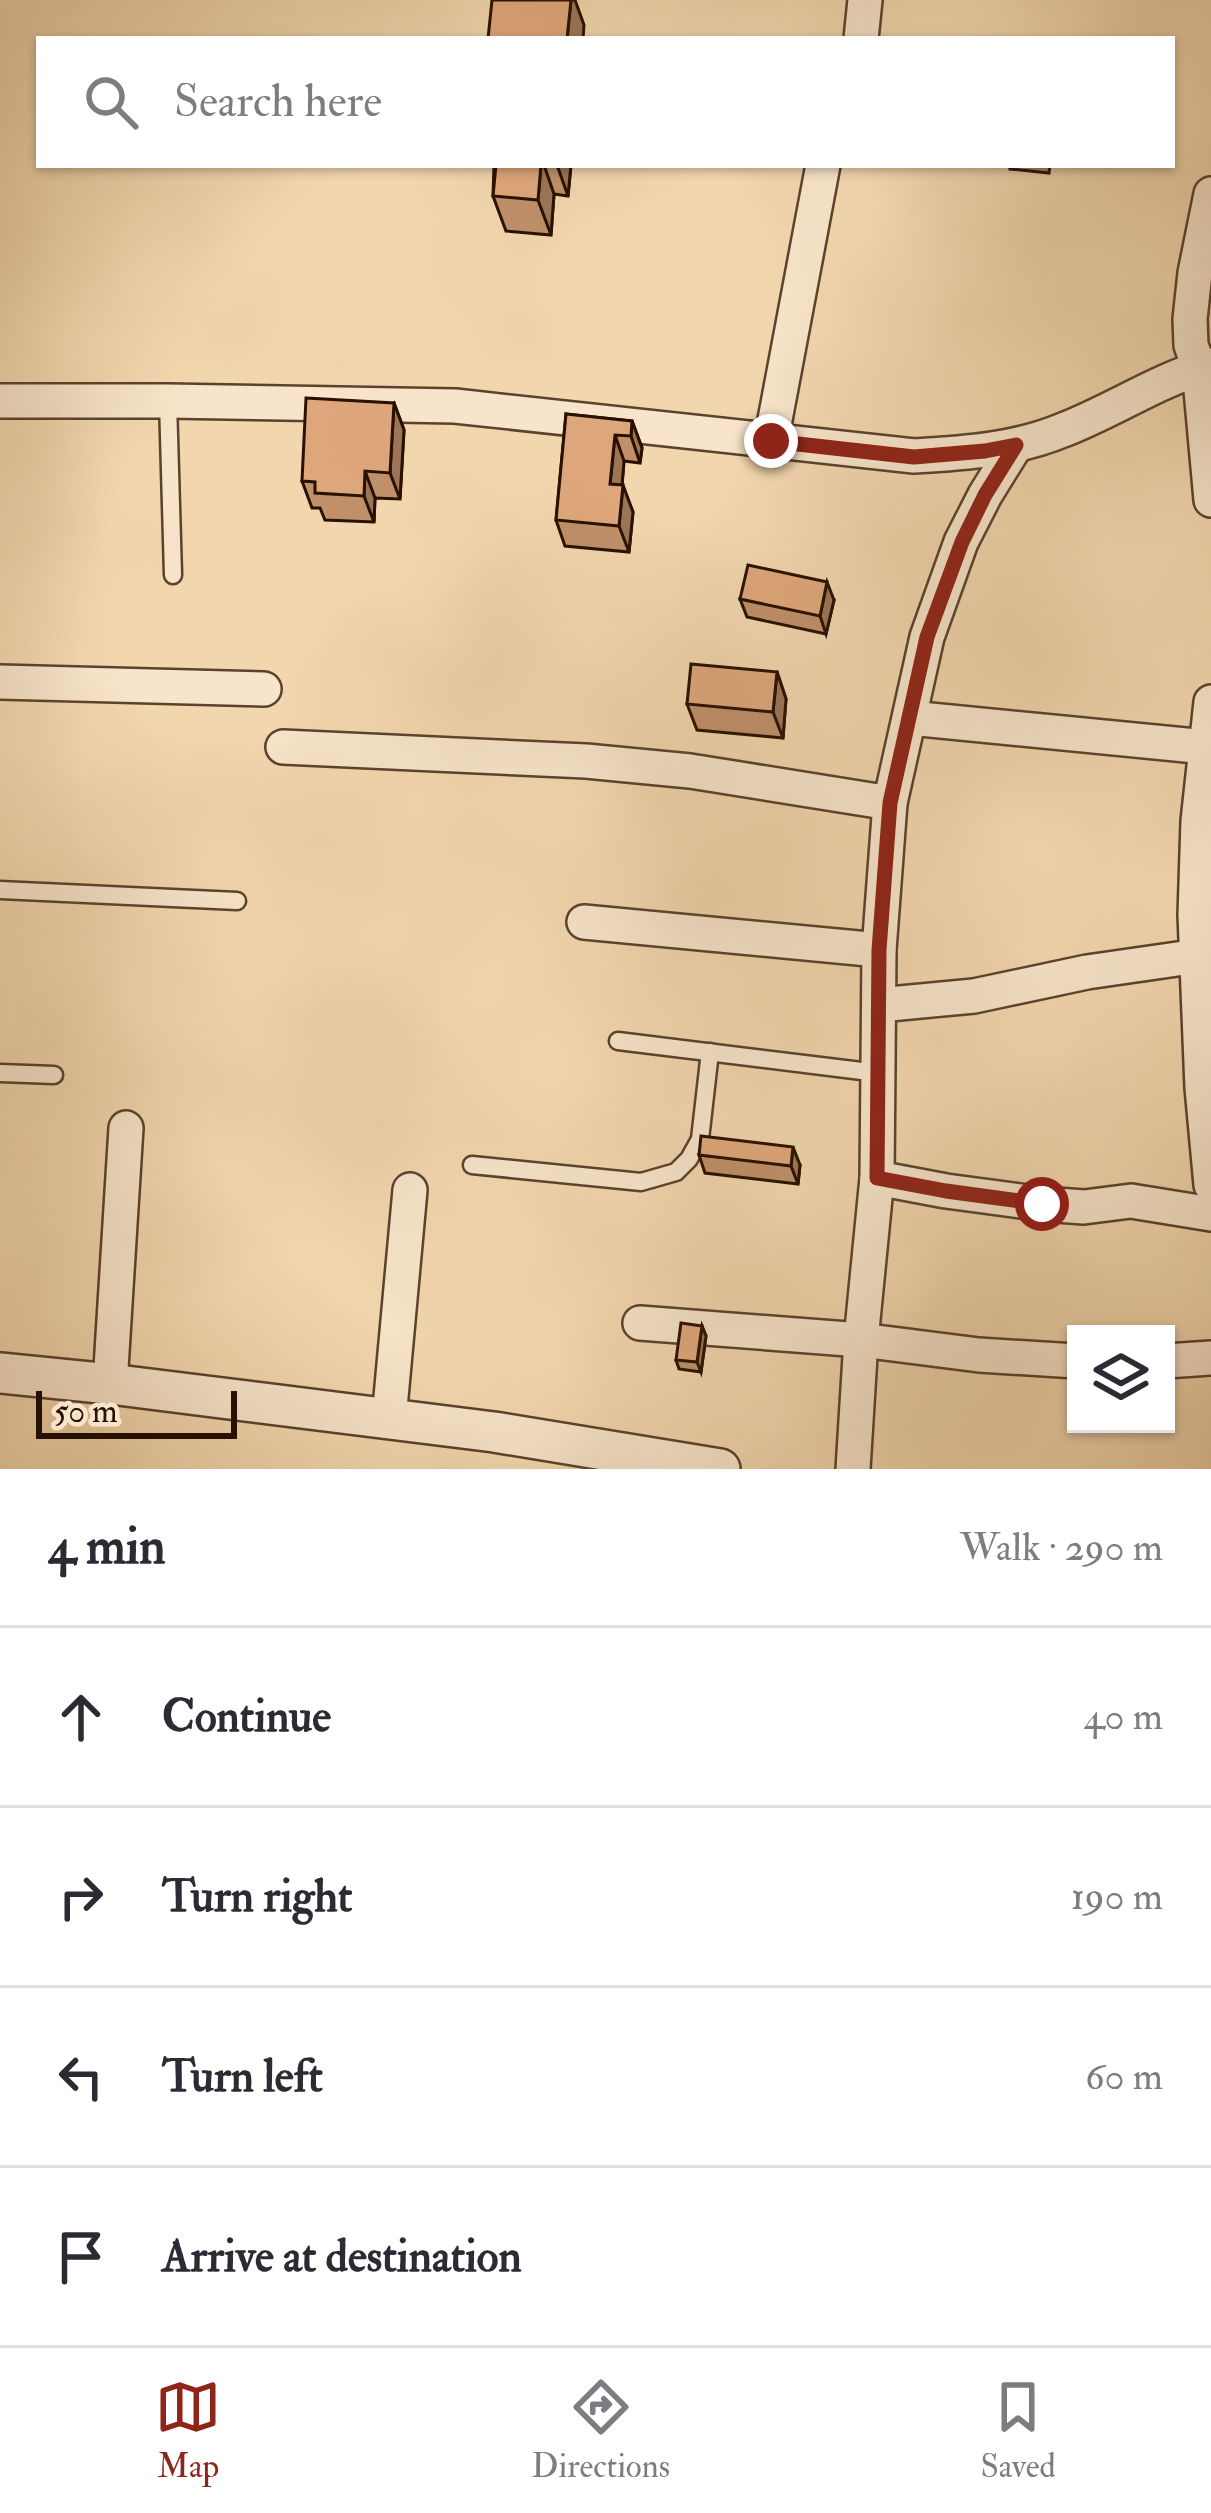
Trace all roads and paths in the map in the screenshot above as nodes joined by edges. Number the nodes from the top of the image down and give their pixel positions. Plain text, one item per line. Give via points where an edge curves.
1 (865, 0) edge
2 (861, 36) edge
3 (823, 168) edge
4 (1211, 194) edge
5 (1205, 366) edge
6 (0, 401) edge
7 (168, 401) junction
8 (1208, 425) edge
9 (771, 441) junction
10 (1016, 445) junction
11 (1211, 500) edge
12 (173, 574) dead end
13 (0, 682) edge
14 (264, 689) dead end
15 (1211, 702) edge
16 (910, 718) junction
17 (283, 747) dead end
18 (1206, 747) junction
19 (890, 803) junction
20 (0, 890) edge
21 (236, 901) dead end
22 (584, 922) dead end
23 (879, 950) junction
24 (1198, 956) junction
25 (879, 1005) junction
26 (618, 1041) dead end
27 (710, 1052) junction
28 (0, 1073) edge
29 (878, 1073) junction
30 (54, 1075) dead end
31 (126, 1128) dead end
32 (472, 1165) dead end
33 (877, 1178) junction
34 (1211, 1185) edge
35 (410, 1190) dead end
36 (1211, 1214) edge
37 (640, 1323) dead end
38 (861, 1340) junction
39 (1211, 1358) edge
40 (1067, 1360) edge
41 (1175, 1360) edge
42 (0, 1373) edge
43 (110, 1384) junction
44 (389, 1419) junction
45 (706, 1468) edge
46 (853, 1469) edge

1 - 2 street
3 - 9 street
4 - 5 street via 1190,319 1191,345
5 - 8 street
5 - 10 street
6 - 7 street
7 - 9 street via 455,406
7 - 12 lane
8 - 11 street
9 - 10 street via 914,457
10 - 16 street via 962,542 927,637
13 - 14 street
15 - 18 street
16 - 18 street
16 - 19 street
17 - 19 street via 607,763
18 - 24 street
19 - 23 street
20 - 21 lane
22 - 23 street
23 - 25 street
24 - 25 street
24 - 34 street
25 - 29 street
26 - 27 lane
27 - 29 lane
27 - 32 lane via 700,1138 676,1172 641,1182
28 - 30 lane
29 - 33 street
31 - 43 street
33 - 36 street via 1042,1204 1131,1202
33 - 38 street
35 - 44 street
37 - 38 street
38 - 40 street
38 - 46 street
39 - 41 street
42 - 43 street
43 - 44 street
44 - 45 street

